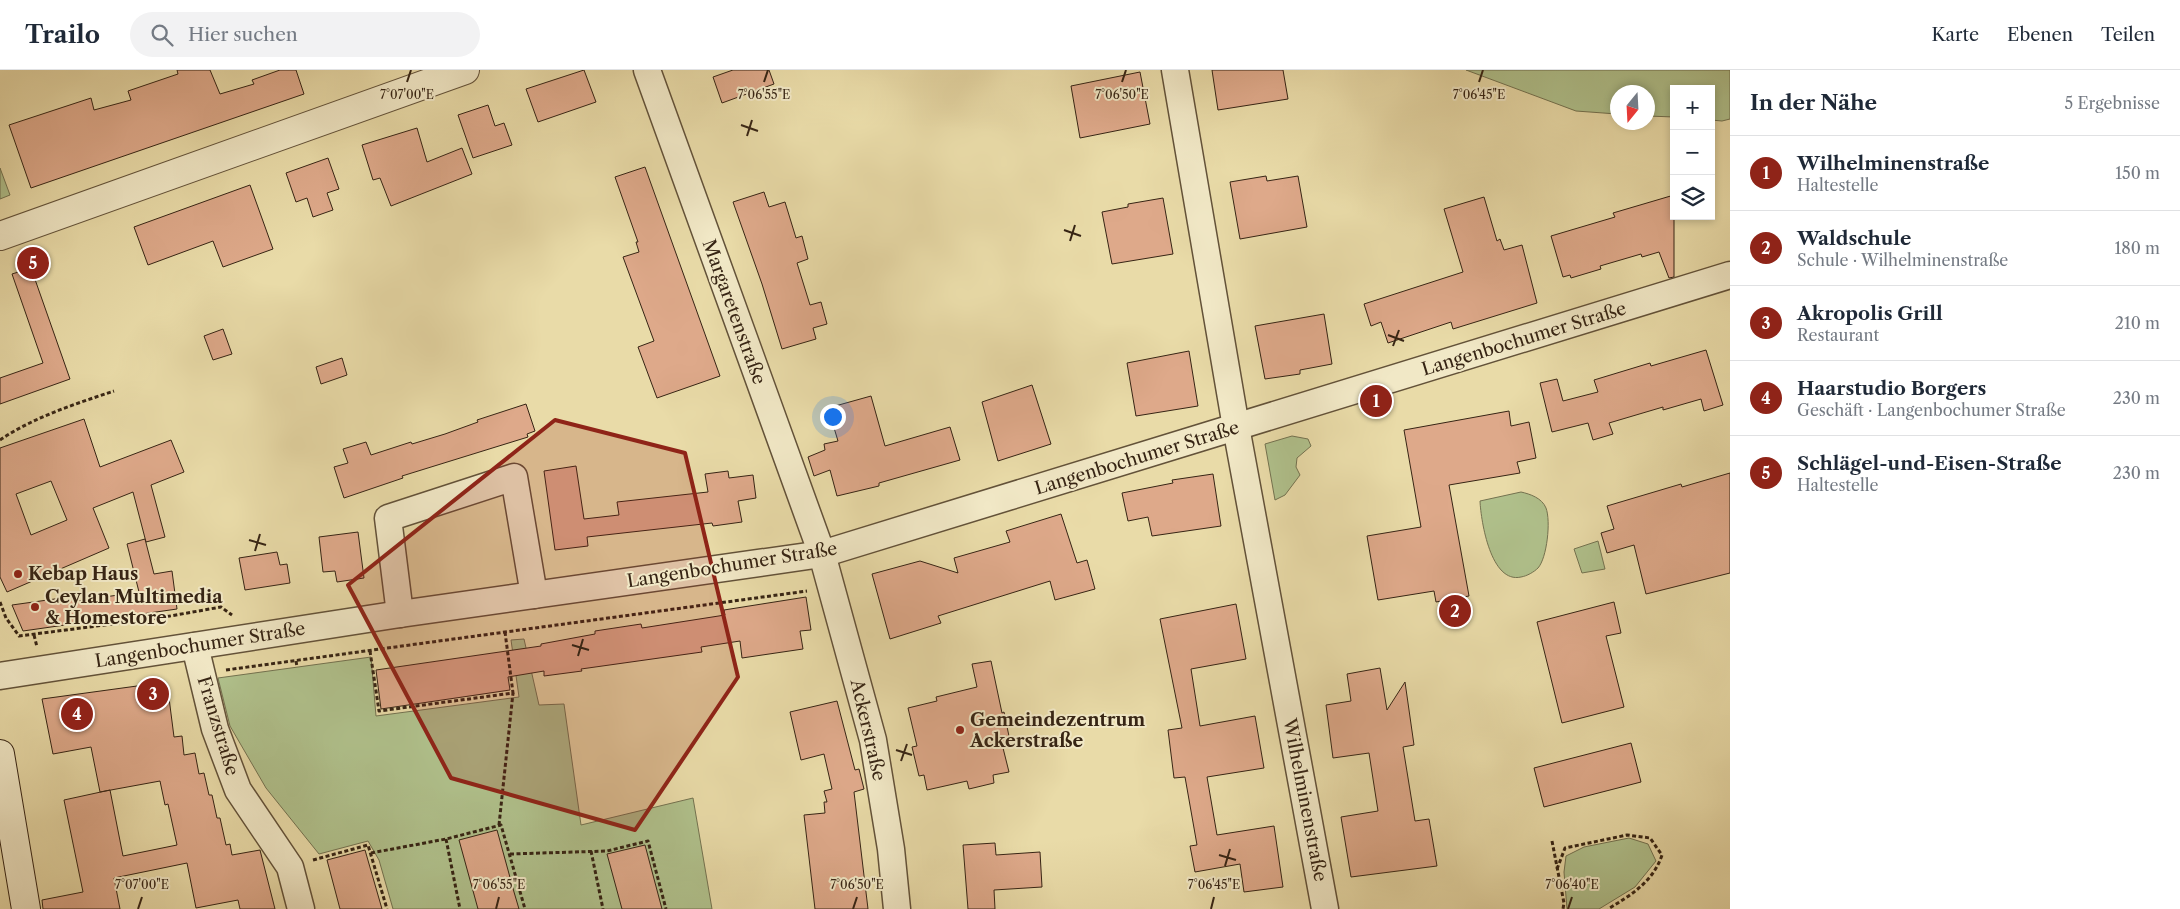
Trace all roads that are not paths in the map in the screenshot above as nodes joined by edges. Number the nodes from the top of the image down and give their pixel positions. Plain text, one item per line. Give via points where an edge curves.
1 (465, 70) edge
2 (647, 70) edge
3 (1175, 70) edge
4 (0, 236) edge
5 (1730, 275) edge
6 (1236, 428) junction
7 (822, 554) junction
8 (534, 595) junction
9 (400, 614) junction
10 (195, 646) junction
11 (0, 676) edge
12 (0, 754) edge
13 (26, 909) edge
14 (301, 909) edge
15 (897, 909) edge
16 (1325, 909) edge

1 - 4 street
2 - 7 street, Margaretenstraße
3 - 6 street, Wilhelminenstraße
5 - 6 street, Langenbochumer Straße
6 - 7 street, Langenbochumer Straße
6 - 16 street, Wilhelminenstraße
7 - 8 street, Langenbochumer Straße
7 - 15 street, Ackerstraße via 872,740 891,849
8 - 9 street, Langenbochumer Straße
8 - 9 street via 514,476 388,518
9 - 10 street, Langenbochumer Straße
10 - 11 street, Langenbochumer Straße
10 - 14 street, Franzstraße via 215,729 238,790 290,867
12 - 13 street

